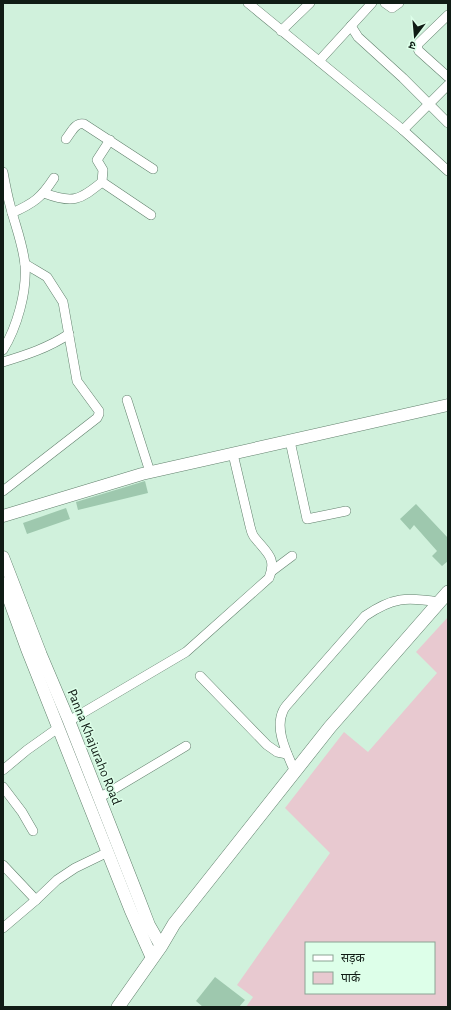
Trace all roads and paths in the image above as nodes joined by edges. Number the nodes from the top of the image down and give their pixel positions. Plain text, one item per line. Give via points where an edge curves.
1 (310, 3) edge
2 (372, 3) edge
3 (385, 3) edge
4 (399, 3) edge
5 (253, 4) edge
6 (446, 22) edge
7 (351, 26) junction
8 (281, 31) junction
9 (319, 62) junction
10 (448, 77) edge
11 (448, 85) edge
12 (429, 104) junction
13 (448, 123) edge
14 (403, 130) junction
15 (66, 139) dead end
16 (110, 140) junction
17 (154, 169) dead end
18 (448, 171) edge
19 (3, 172) edge
20 (54, 178) dead end
21 (4, 182) edge
22 (102, 182) junction
23 (44, 193) junction
24 (12, 213) junction
25 (151, 214) dead end
26 (25, 264) junction
27 (68, 334) junction
28 (3, 350) edge
29 (3, 362) edge
30 (127, 400) dead end
31 (448, 405) edge
32 (290, 441) junction
33 (233, 454) junction
34 (150, 472) junction
35 (3, 491) edge
36 (346, 511) dead end
37 (3, 516) edge
38 (292, 556) dead end
39 (3, 557) edge
40 (272, 571) junction
41 (3, 583) edge
42 (448, 592) edge
43 (5, 597) edge
44 (439, 602) junction
45 (200, 676) dead end
46 (69, 721) junction
47 (58, 728) junction
48 (186, 746) dead end
49 (287, 754) junction
50 (3, 770) edge
51 (295, 772) junction
52 (3, 787) edge
53 (99, 798) junction
54 (33, 831) dead end
55 (108, 852) junction
56 (3, 865) edge
57 (36, 900) junction
58 (3, 928) edge
59 (159, 942) junction
60 (150, 954) junction
61 (107, 1007) edge
62 (118, 1007) edge

1 - 8 street
2 - 7 street
3 - 4 street via 392,8
5 - 8 street
6 - 10 street via 417,47
7 - 9 street
7 - 12 street via 358,37
8 - 9 street
9 - 14 street
11 - 12 street
12 - 13 street
12 - 14 street
14 - 18 street
15 - 16 street via 76,124 80,123
16 - 17 street
16 - 22 street via 97,160 103,170
19 - 21 street
20 - 23 street
21 - 24 street
22 - 23 street via 80,198 64,199
22 - 25 street
23 - 24 street via 31,204
24 - 26 street
26 - 27 street via 47,277 58,293 63,302
26 - 28 street via 19,312
27 - 29 street via 55,343 25,356
27 - 35 street via 77,381 99,414
30 - 34 street
31 - 32 main road
32 - 33 main road
32 - 36 street via 307,519
33 - 34 main road
33 - 40 street via 250,526 254,537 272,560
34 - 37 main road
38 - 40 street
39 - 46 main road, Panna Khajuraho Road
40 - 46 street via 269,578 186,652
41 - 43 main road, Panna Khajuraho Road
42 - 44 highway
43 - 47 main road, Panna Khajuraho Road
44 - 49 street via 400,599 365,616 283,710 281,732
44 - 51 highway via 330,727
45 - 49 street via 267,745
46 - 53 main road, Panna Khajuraho Road
47 - 50 street
47 - 55 main road, Panna Khajuraho Road
48 - 53 street
49 - 51 street
51 - 59 highway
52 - 54 street
53 - 59 main road, Panna Khajuraho Road via 138,900
55 - 57 street via 57,880
55 - 60 main road, Panna Khajuraho Road
56 - 57 street
57 - 58 street
59 - 60 highway
60 - 61 highway
60 - 62 highway

